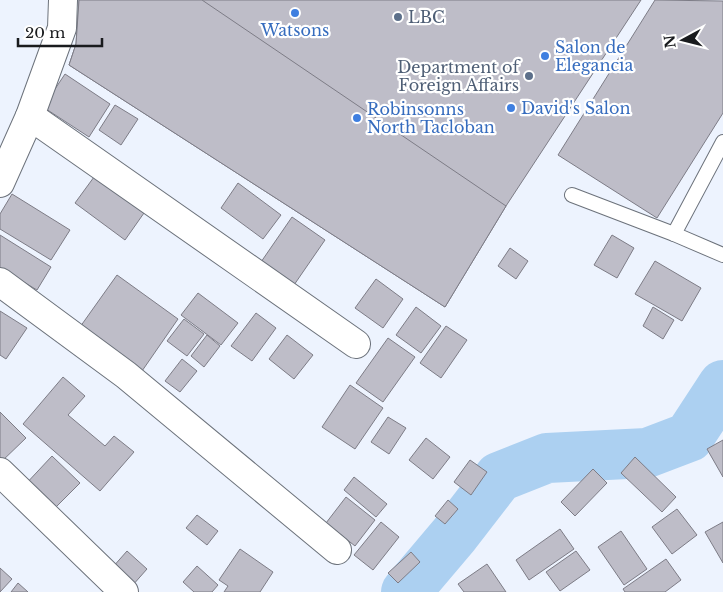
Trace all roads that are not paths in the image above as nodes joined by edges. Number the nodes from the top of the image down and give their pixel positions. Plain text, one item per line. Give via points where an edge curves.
1 (63, 0) edge
2 (30, 116) junction
3 (723, 142) edge
4 (0, 183) edge
5 (572, 195) dead end
6 (674, 234) junction
7 (723, 255) edge
8 (0, 282) edge
9 (356, 344) dead end
10 (0, 472) edge
11 (337, 550) dead end
12 (124, 592) edge

1 - 2 street via 62,28
2 - 4 street
2 - 9 street
3 - 6 lane
5 - 6 lane
6 - 7 lane
8 - 11 street via 126,375
10 - 12 street

